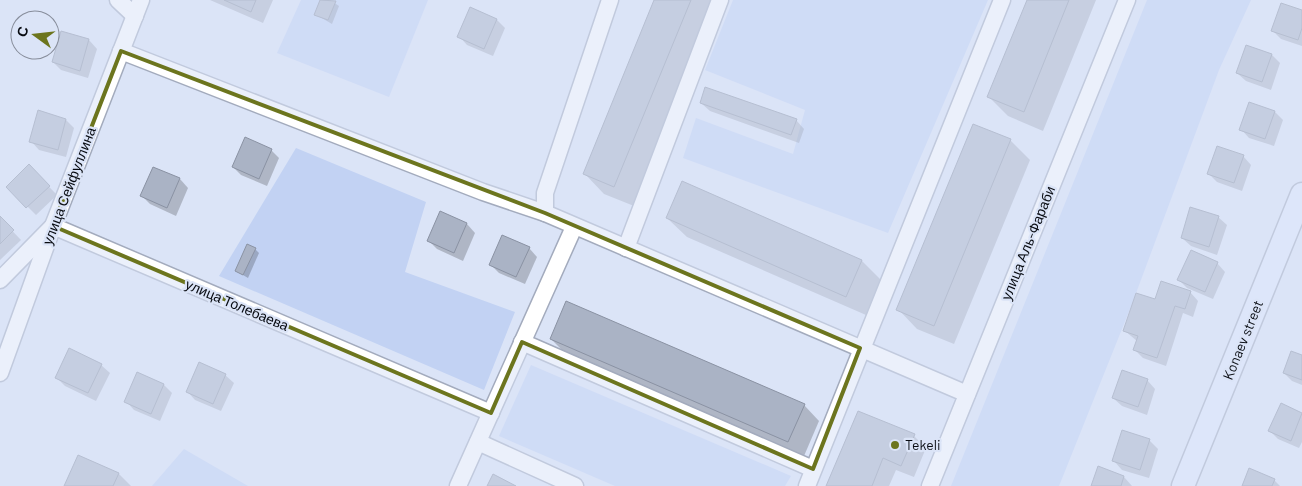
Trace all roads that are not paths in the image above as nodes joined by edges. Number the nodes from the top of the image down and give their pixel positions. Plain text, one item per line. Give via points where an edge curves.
1 (118, 0) edge
2 (141, 0) edge
3 (610, 0) edge
4 (720, 0) edge
5 (1002, 0) edge
6 (1127, 0) edge
7 (135, 16) junction
8 (121, 51) junction
9 (1302, 194) edge
10 (545, 213) junction
11 (52, 226) junction
12 (574, 227) junction
13 (626, 248) junction
14 (0, 280) edge
15 (522, 342) junction
16 (860, 348) junction
17 (0, 373) edge
18 (967, 394) junction
19 (491, 413) junction
20 (478, 442) junction
21 (813, 469) junction
22 (458, 486) edge
23 (575, 486) edge
24 (807, 486) edge
25 (930, 486) edge
26 (1183, 486) edge

1 - 7 street
2 - 7 street, улица Сейфуллина
3 - 10 street via 545,193
4 - 13 street
5 - 16 street
6 - 18 street, улица Аль-Фараби
7 - 8 street, улица Сейфуллина
8 - 10 street via 483,192
8 - 11 street, улица Сейфуллина
9 - 26 main road, Konaev street
10 - 12 street
11 - 14 street
11 - 17 street, улица Сейфуллина
11 - 19 street, улица Толебаева
12 - 13 street
12 - 15 street
13 - 16 street
15 - 19 street
15 - 21 street
16 - 18 street
16 - 21 street
18 - 25 street, улица Аль-Фараби
19 - 20 street
20 - 22 street
20 - 23 street
21 - 24 street

